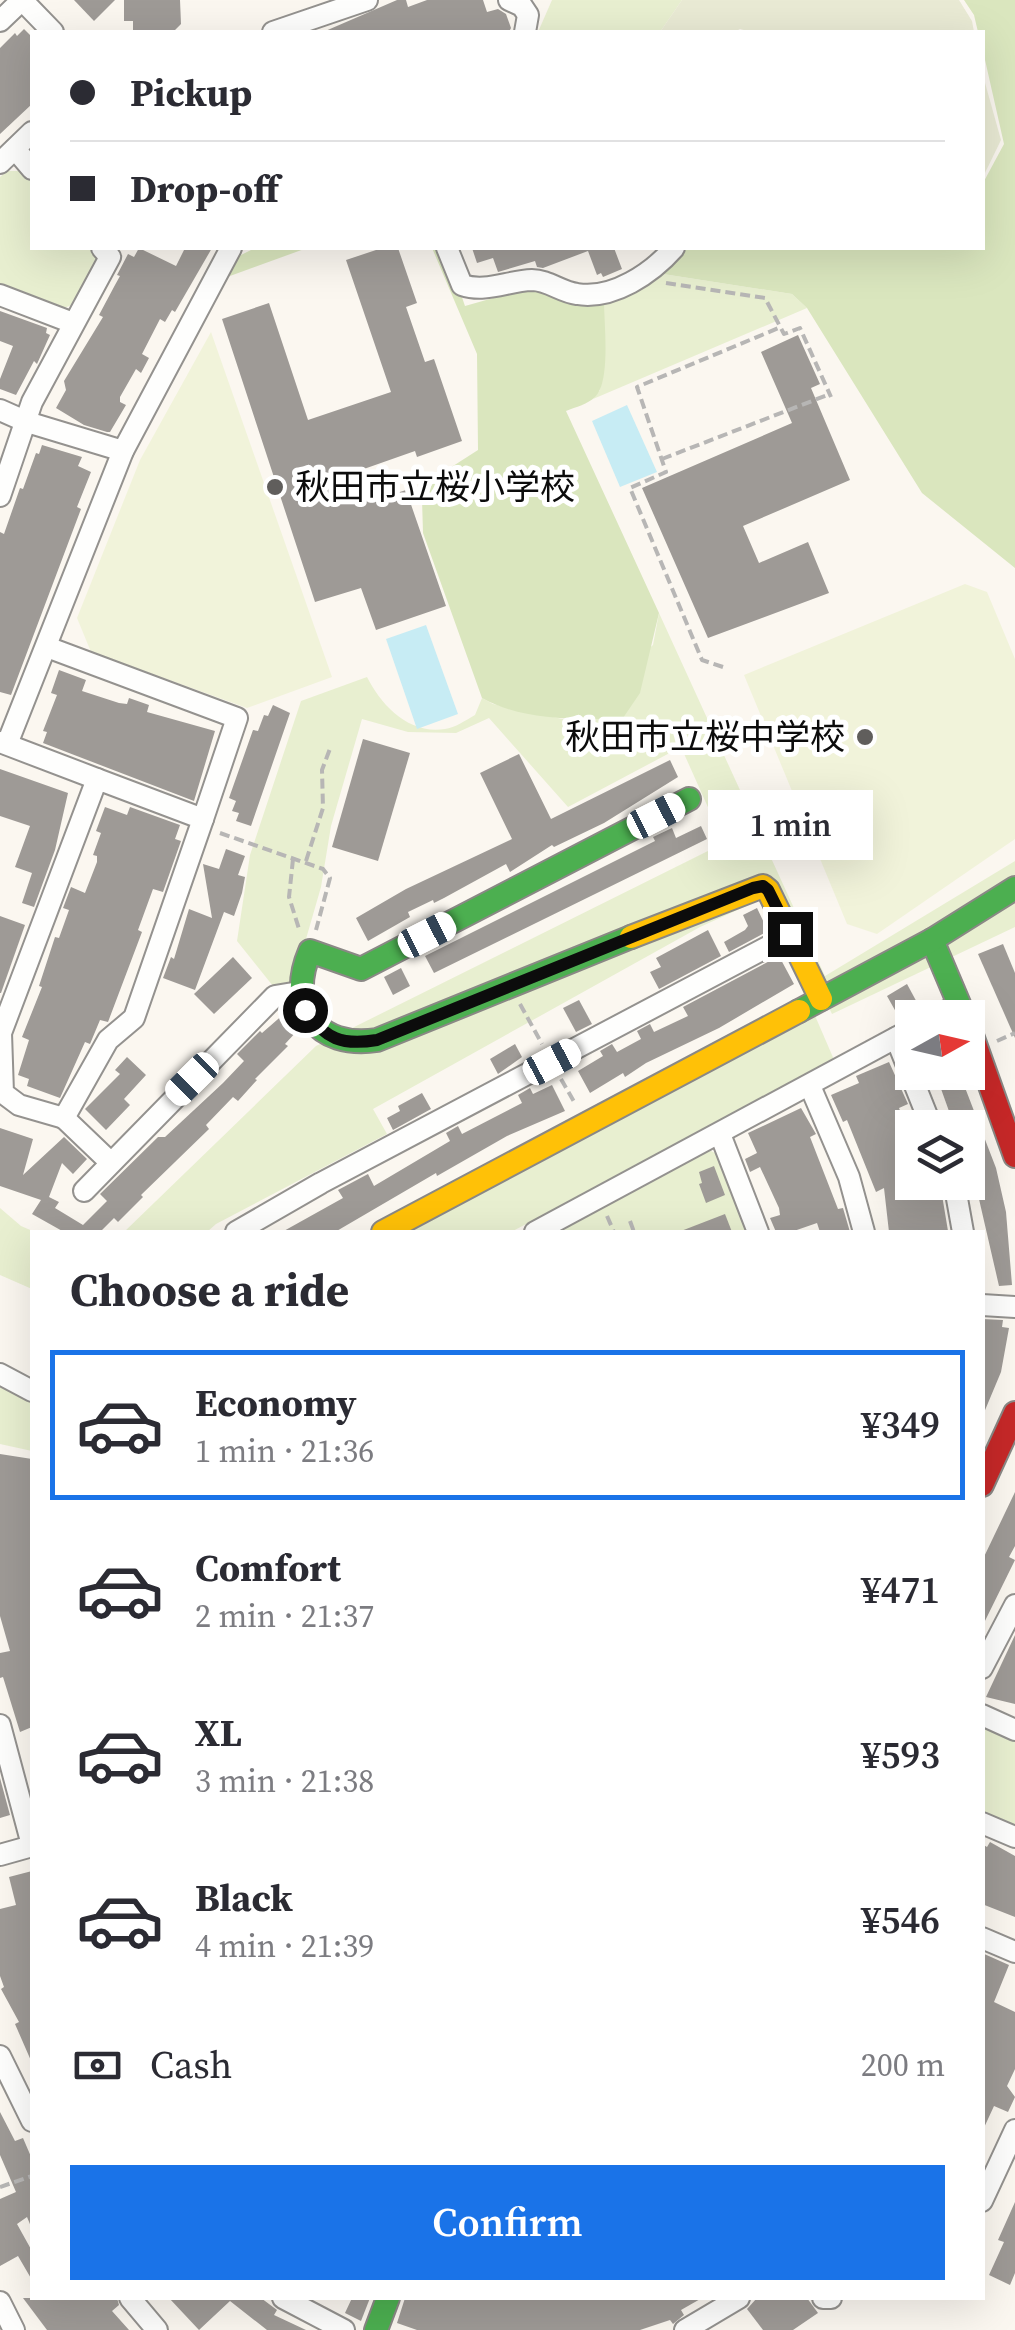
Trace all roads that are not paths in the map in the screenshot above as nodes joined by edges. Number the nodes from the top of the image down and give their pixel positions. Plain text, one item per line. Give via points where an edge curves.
1 (22, 0) edge
2 (367, 0) edge
3 (509, 0) edge
4 (0, 21) edge
5 (51, 30) edge
6 (279, 30) edge
7 (525, 30) edge
8 (30, 134) edge
9 (8, 156) edge
10 (30, 168) edge
11 (104, 250) edge
12 (230, 250) edge
13 (447, 250) edge
14 (672, 250) edge
15 (0, 295) edge
16 (73, 324) junction
17 (0, 410) edge
18 (27, 422) junction
19 (123, 450) junction
20 (0, 496) edge
21 (46, 647) junction
22 (4, 743) edge
23 (96, 779) junction
24 (689, 799) dead end
25 (202, 823) junction
26 (1015, 888) edge
27 (790, 934) junction
28 (932, 940) junction
29 (299, 992) junction
30 (821, 998) junction
31 (958, 1000) edge
32 (0, 1033) edge
33 (895, 1038) edge
34 (985, 1073) edge
35 (810, 1086) junction
36 (64, 1118) junction
37 (720, 1134) junction
38 (1015, 1156) edge
39 (110, 1162) junction
40 (84, 1191) dead end
41 (957, 1200) edge
42 (240, 1230) edge
43 (388, 1230) edge
44 (538, 1230) edge
45 (757, 1230) edge
46 (863, 1230) edge
47 (962, 1230) edge
48 (985, 1305) edge
49 (1015, 1307) edge
50 (0, 1374) edge
51 (30, 1390) edge
52 (1015, 1414) edge
53 (985, 1479) edge
54 (1013, 1613) edge
55 (985, 1663) edge
56 (985, 1716) edge
57 (0, 1724) edge
58 (1015, 1730) edge
59 (985, 1824) edge
60 (30, 1837) edge
61 (1015, 1838) edge
62 (30, 1846) edge
63 (0, 1855) edge
64 (985, 1939) edge
65 (1015, 1952) edge
66 (0, 2056) edge
67 (30, 2117) edge
68 (1015, 2130) edge
69 (985, 2195) edge
70 (132, 2300) edge
71 (287, 2300) edge
72 (387, 2300) edge
73 (735, 2300) edge
74 (0, 2302) edge
75 (14, 2330) edge
76 (158, 2330) edge
77 (344, 2330) edge
78 (376, 2330) edge
79 (685, 2330) edge

1 - 4 street
1 - 5 street
2 - 6 street
3 - 7 street via 528,16
8 - 9 street
9 - 10 street
11 - 16 street via 110,257
12 - 19 street
13 - 14 street via 462,286 477,290 539,280 577,294 621,288
15 - 16 street
16 - 18 street
17 - 18 street
18 - 19 street
18 - 20 street
19 - 21 street
21 - 22 street
21 - 25 street via 236,718
22 - 23 street
23 - 25 street
23 - 32 street
24 - 29 street via 361,969 308,946
25 - 36 street via 134,1018 108,1040
26 - 28 street
27 - 29 street via 768,890 753,888 361,1042 318,1029
27 - 30 street
27 - 42 street
28 - 30 street
28 - 31 street
29 - 39 street via 275,996
30 - 43 street
32 - 36 street via 3,1092 18,1105
33 - 35 street
34 - 38 street
35 - 37 street
35 - 46 street
36 - 39 street
37 - 44 street
37 - 45 street
39 - 40 street
41 - 47 street
48 - 49 street
50 - 51 street
52 - 53 street
54 - 55 street
56 - 58 street
57 - 60 street
59 - 61 street
62 - 63 street
64 - 65 street
66 - 67 street
68 - 69 street
70 - 76 street
71 - 77 street
72 - 78 street
73 - 79 street
74 - 75 street

